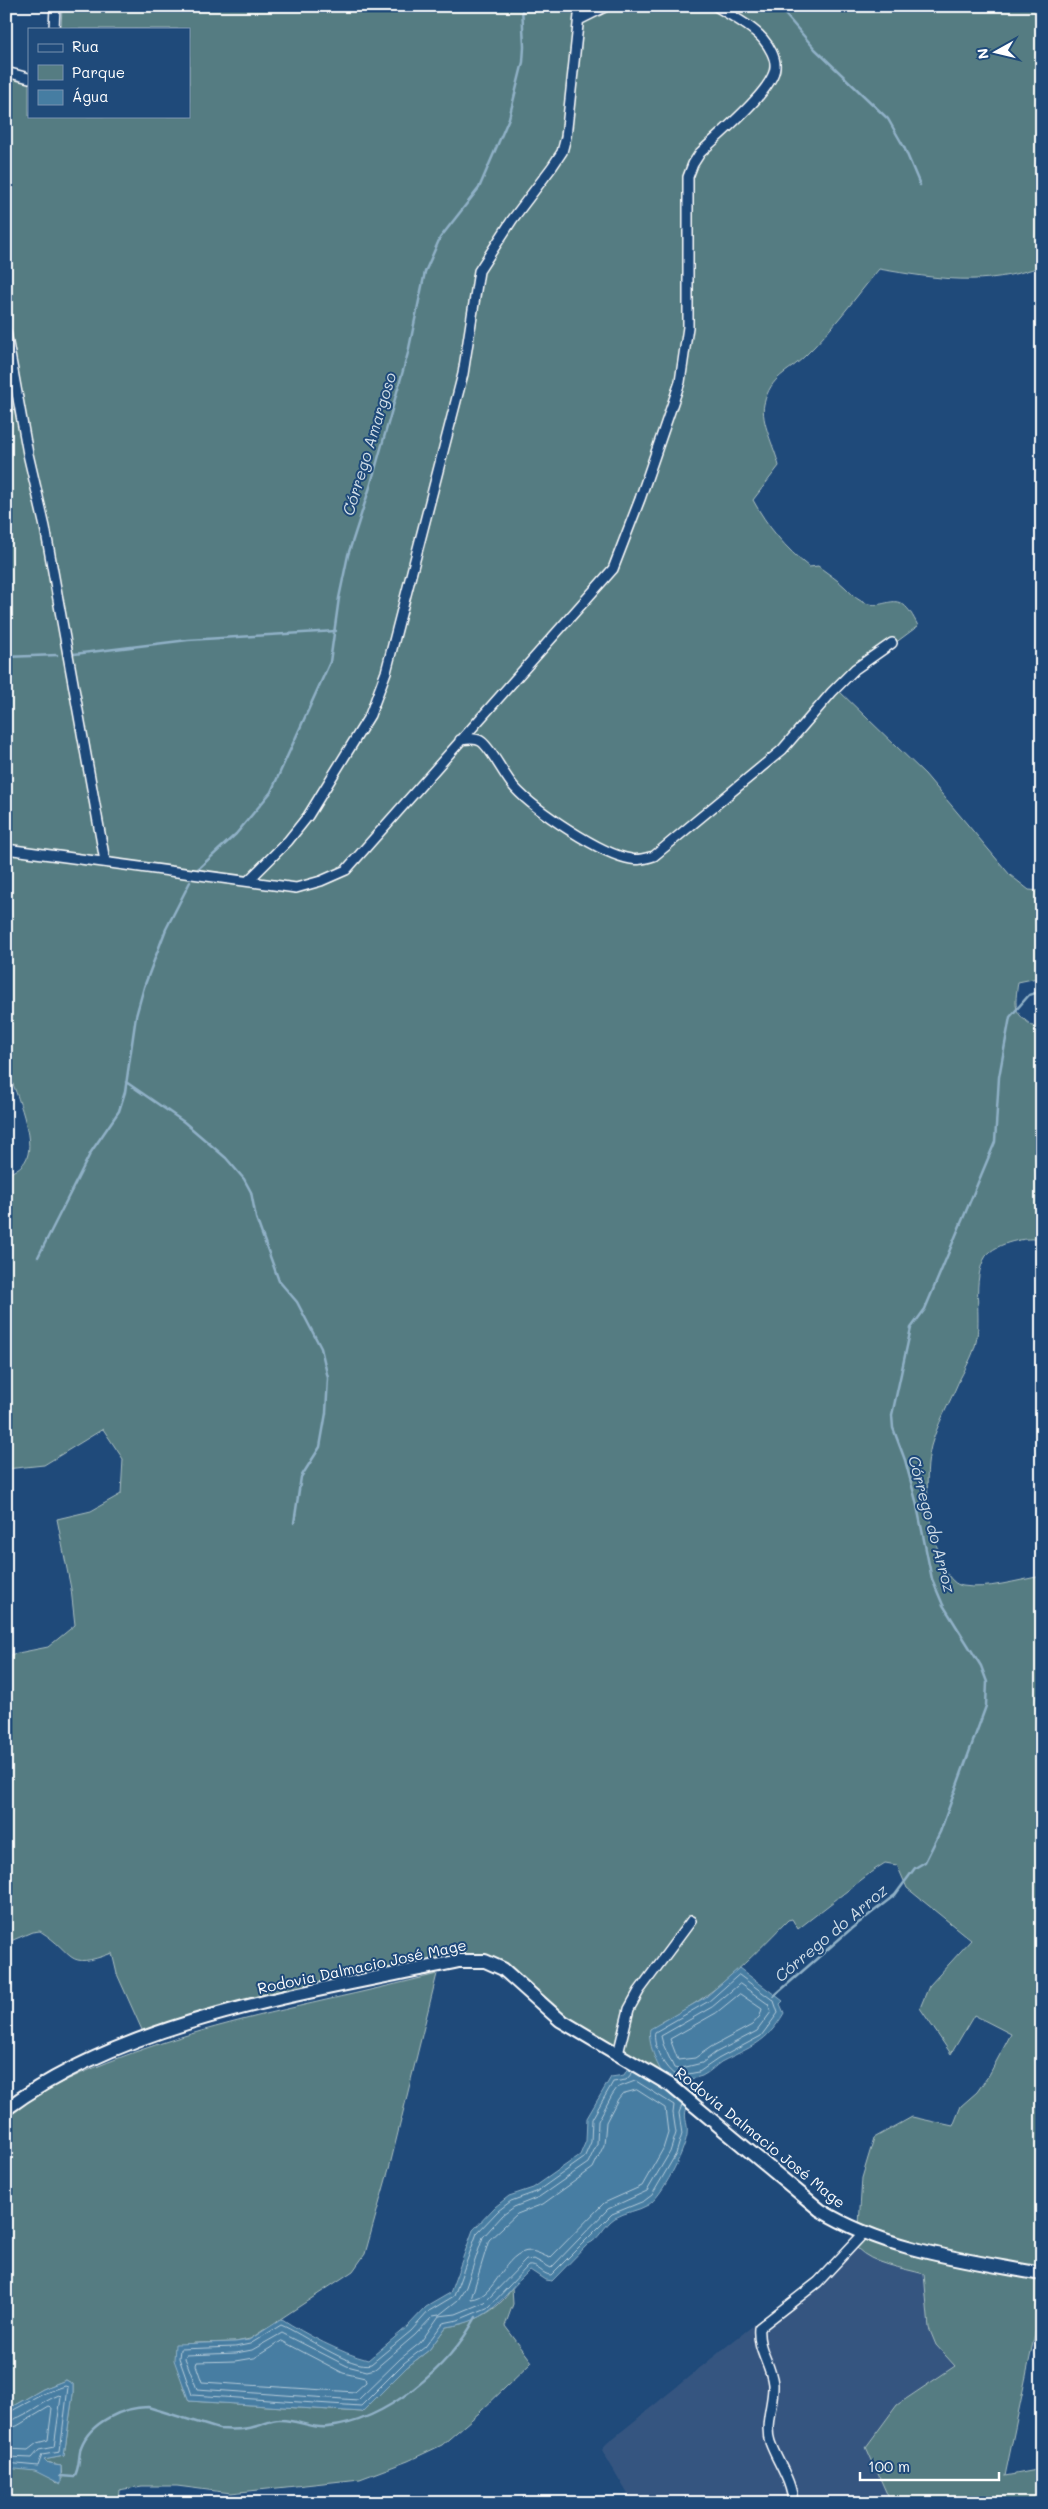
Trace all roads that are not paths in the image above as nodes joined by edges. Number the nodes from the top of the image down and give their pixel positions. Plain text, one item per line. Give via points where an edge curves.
1 (55, 6) edge
2 (580, 6) edge
3 (607, 6) edge
4 (716, 6) edge
5 (579, 20) junction
6 (54, 28) edge
7 (6, 72) edge
8 (28, 78) edge
9 (6, 332) edge
10 (892, 643) dead end
11 (460, 740) junction
12 (6, 849) edge
13 (105, 861) junction
14 (248, 881) junction
15 (691, 1921) dead end
16 (618, 2054) junction
17 (6, 2109) edge
18 (864, 2233) junction
19 (1042, 2274) edge
20 (793, 2503) edge

1 - 6 street
2 - 5 street
3 - 5 street
4 - 11 street via 763,39 776,66 770,84 700,153 688,177 688,327 686,354 673,407 613,569
5 - 14 street via 562,152 479,271 464,374 386,672 370,716 308,816
7 - 8 street
9 - 13 street
10 - 11 street via 855,669 782,750 654,856 642,859 632,860 605,851 533,805 500,770 483,743 477,739
11 - 14 street via 346,870 296,888
12 - 13 street
13 - 14 street
15 - 16 street via 638,1991
16 - 17 street, Rodovia Dalmacio José Mage via 560,2020 503,1969 485,1961 472,1960 294,1996 183,2024 58,2075
16 - 18 street, Rodovia Dalmacio José Mage via 690,2100 820,2210
18 - 19 street, Rodovia Dalmacio José Mage via 890,2243
18 - 20 street via 818,2282 759,2328 760,2345 771,2369 773,2386 768,2434 790,2485

